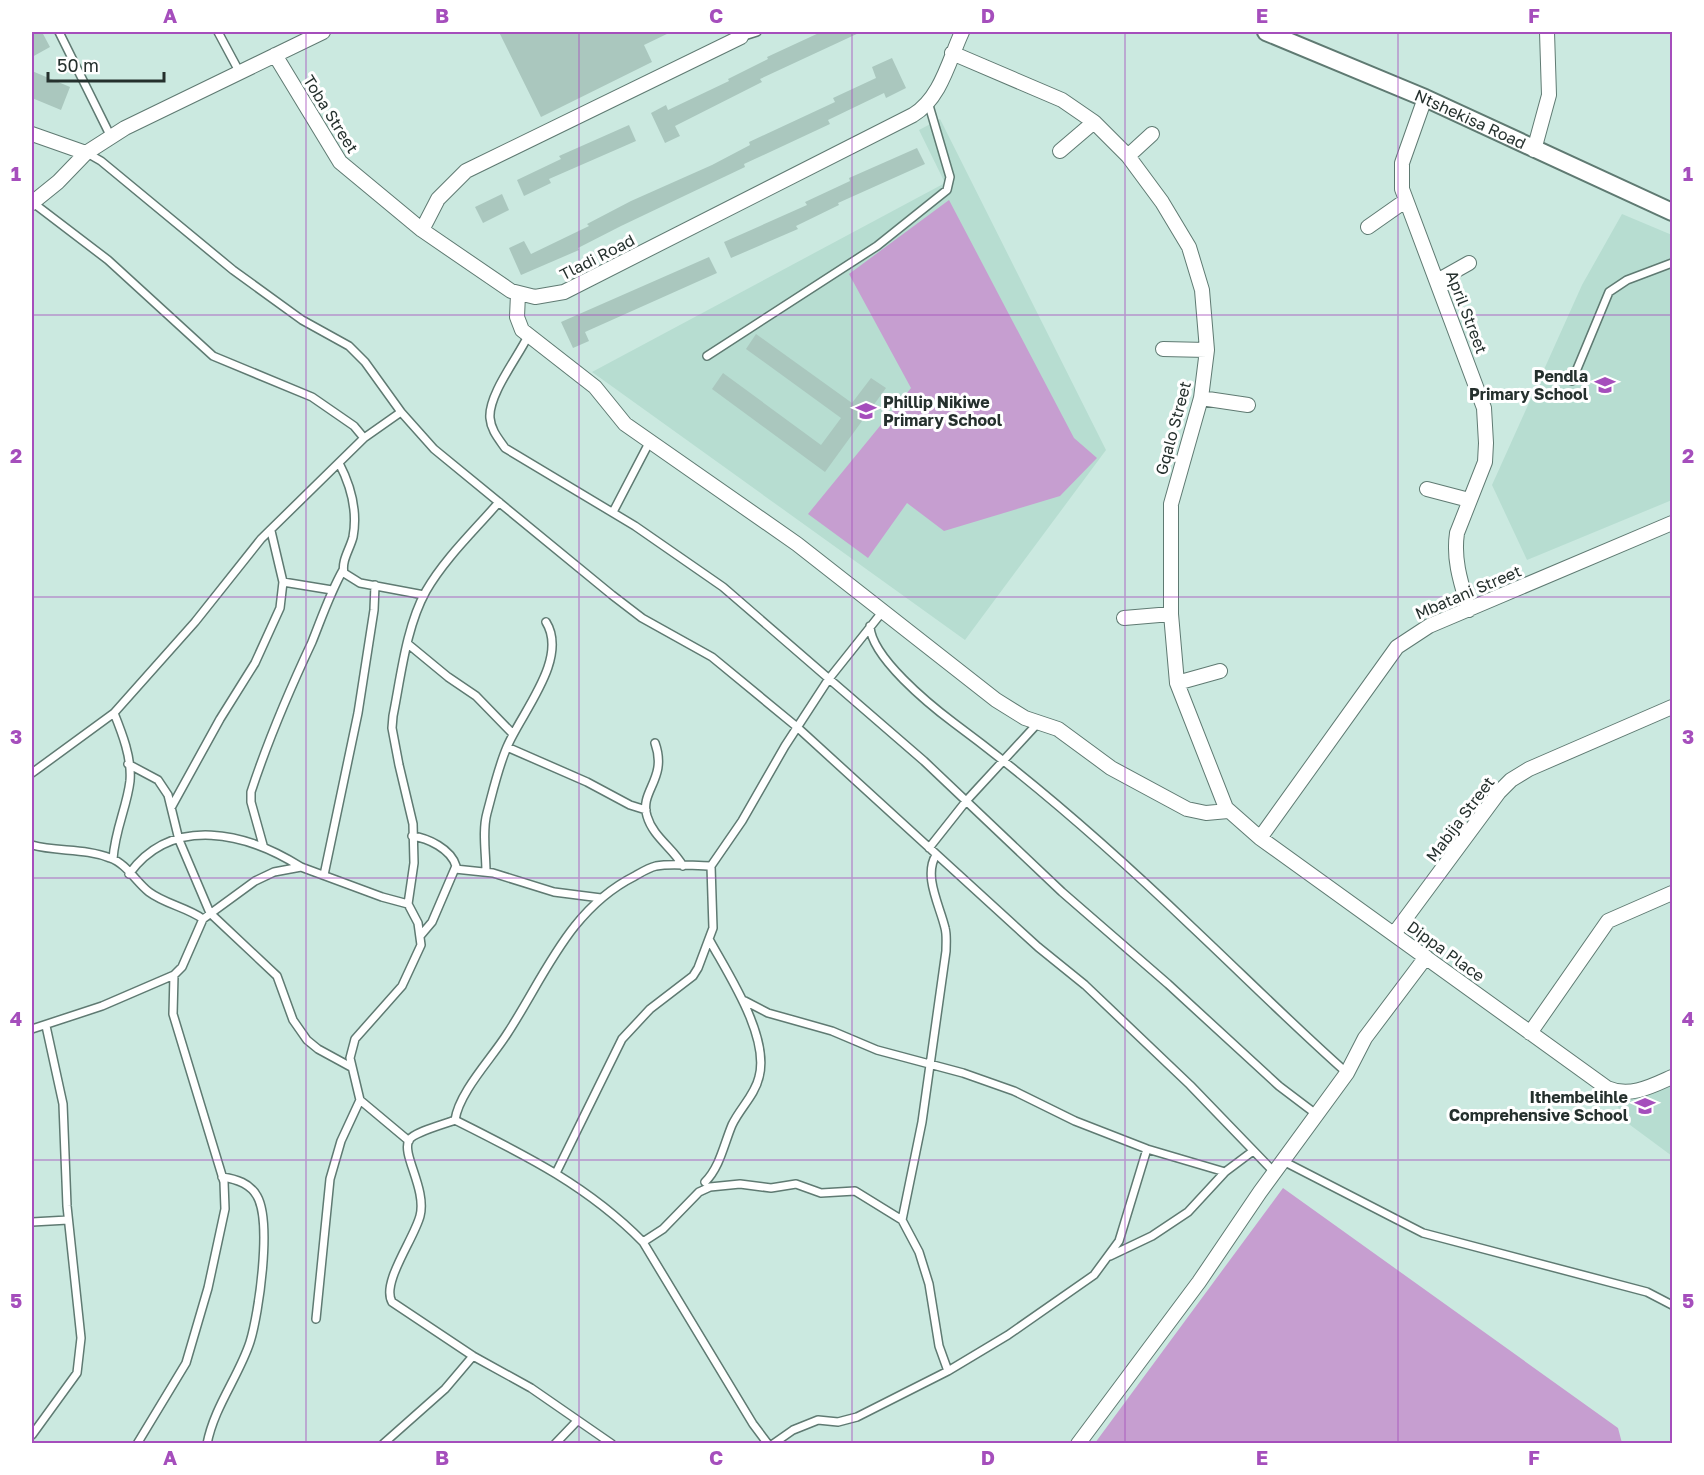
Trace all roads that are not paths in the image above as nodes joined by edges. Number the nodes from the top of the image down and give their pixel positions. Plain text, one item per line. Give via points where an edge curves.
1 (58, 32) edge
2 (218, 32) edge
3 (323, 32) edge
4 (757, 32) edge
5 (962, 32) edge
6 (1266, 32) edge
7 (1547, 32) edge
8 (739, 34) edge
9 (952, 53) junction
10 (275, 55) junction
11 (240, 73) junction
12 (1425, 98) junction
13 (928, 102) junction
14 (1094, 122) junction
15 (32, 134) edge
16 (1152, 134) dead end
17 (111, 137) junction
18 (1534, 150) junction
19 (1060, 151) dead end
20 (86, 153) junction
21 (1128, 156) junction
22 (1406, 201) junction
23 (32, 202) edge
24 (1672, 212) edge
25 (1368, 227) dead end
26 (422, 230) junction
27 (1469, 263) dead end
28 (1672, 263) edge
29 (1437, 281) junction
30 (518, 294) junction
31 (528, 336) junction
32 (1163, 349) dead end
33 (1207, 350) junction
34 (707, 356) dead end
35 (1572, 381) dead end
36 (1201, 398) junction
37 (1248, 405) dead end
38 (401, 412) junction
39 (364, 438) junction
40 (650, 441) junction
41 (339, 463) junction
42 (1427, 489) dead end
43 (1469, 500) junction
44 (500, 502) junction
45 (613, 512) junction
46 (1672, 523) edge
47 (271, 531) junction
48 (343, 570) junction
49 (283, 582) junction
50 (375, 585) junction
51 (332, 590) junction
52 (424, 595) junction
53 (1468, 610) junction
54 (883, 611) junction
55 (1171, 614) junction
56 (1124, 618) dead end
57 (546, 622) dead end
58 (870, 626) junction
59 (408, 644) junction
60 (1220, 671) dead end
61 (828, 680) junction
62 (1177, 683) junction
63 (1672, 706) edge
64 (114, 713) junction
65 (1038, 723) junction
66 (797, 727) junction
67 (513, 734) junction
68 (655, 743) dead end
69 (507, 747) junction
70 (1005, 761) junction
71 (128, 764) junction
72 (32, 773) edge
73 (967, 800) junction
74 (172, 806) junction
75 (645, 810) junction
76 (1228, 811) junction
77 (412, 836) junction
78 (178, 837) junction
79 (1260, 838) junction
80 (32, 845) edge
81 (263, 845) junction
82 (929, 848) junction
83 (936, 855) junction
84 (113, 859) junction
85 (683, 866) junction
86 (711, 866) junction
87 (301, 867) junction
88 (456, 869) junction
89 (486, 872) junction
90 (129, 874) junction
91 (324, 875) junction
92 (1672, 893) edge
93 (601, 898) junction
94 (408, 904) junction
95 (210, 913) junction
96 (203, 919) junction
97 (1394, 934) junction
98 (421, 935) junction
99 (710, 941) junction
100 (1426, 957) junction
101 (174, 975) junction
102 (745, 1001) junction
103 (46, 1026) junction
104 (32, 1029) edge
105 (1530, 1033) junction
106 (929, 1065) junction
107 (351, 1066) junction
108 (1347, 1073) junction
109 (1672, 1077) edge
110 (360, 1100) junction
111 (1316, 1114) junction
112 (455, 1120) junction
113 (409, 1141) junction
114 (1147, 1149) junction
115 (1254, 1151) junction
116 (1279, 1167) junction
117 (1225, 1172) junction
118 (556, 1173) junction
119 (222, 1177) junction
120 (705, 1182) dead end
121 (68, 1220) junction
122 (902, 1220) junction
123 (32, 1222) edge
124 (643, 1242) junction
125 (1110, 1256) junction
126 (1672, 1305) edge
127 (316, 1319) dead end
128 (472, 1356) junction
129 (948, 1371) junction
130 (577, 1421) junction
131 (32, 1435) edge
132 (137, 1443) edge
133 (207, 1443) edge
134 (383, 1443) edge
135 (555, 1443) edge
136 (612, 1443) edge
137 (768, 1443) edge
138 (773, 1443) edge
139 (1078, 1443) edge

1 - 17 lane
2 - 11 lane
3 - 10 street
4 - 8 lane
5 - 9 street, Tladi Road
6 - 12 street, Ntshekisa Road
7 - 18 street via 1549,95
8 - 26 street via 466,171 438,199
9 - 13 street, Tladi Road
9 - 14 street, Gqalo Street via 1062,100
10 - 11 street
10 - 26 street, Toba Street via 340,162
11 - 17 street
12 - 18 street, Ntshekisa Road
12 - 22 street, April Street via 1402,163
13 - 30 street, Tladi Road via 907,119 564,292 536,297
13 - 34 lane via 950,177 947,190 877,246
14 - 19 street
14 - 21 street, Gqalo Street
15 - 20 street
16 - 21 street
17 - 20 street
18 - 24 street, Ntshekisa Road
20 - 23 street
20 - 38 lane via 101,161 233,270 302,320 349,346
21 - 33 street, Gqalo Street via 1189,247 1202,290
22 - 25 street
22 - 29 street, April Street
23 - 39 lane via 116,267 213,356 312,397 354,426
26 - 30 street
27 - 29 street
28 - 35 lane via 1627,280 1609,292
29 - 43 street, April Street via 1485,416 1485,462
30 - 31 street via 517,317
31 - 40 street via 595,387 621,420
31 - 45 lane via 492,406 494,432 510,452
32 - 33 street
33 - 36 street, Gqalo Street
36 - 37 street
36 - 55 street, Gqalo Street via 1171,504
38 - 39 lane
38 - 44 lane via 434,449
39 - 41 lane
40 - 45 lane
40 - 54 street via 797,544
41 - 47 lane
41 - 48 lane via 348,480 354,514
42 - 43 street
43 - 53 street, April Street via 1457,532 1455,554
44 - 52 lane via 446,563
44 - 66 lane via 642,618 712,657
45 - 61 lane via 723,587
46 - 53 street, Mbatani Street
47 - 49 lane
47 - 64 lane
48 - 50 lane via 352,580
48 - 51 lane
49 - 51 lane
49 - 74 lane via 280,609 255,663
50 - 52 lane
50 - 91 lane via 358,713
51 - 81 lane via 251,792 250,802
52 - 59 lane
53 - 79 street, Mbatani Street via 1417,632 1397,647
54 - 58 lane
54 - 65 street via 996,700
55 - 56 street
55 - 62 street, Gqalo Street
57 - 67 lane via 552,652 533,702
58 - 61 lane
58 - 70 lane via 877,648 927,703
59 - 67 lane via 476,696
59 - 77 lane via 392,728 412,818
60 - 62 street
61 - 66 lane
61 - 73 lane
62 - 76 street, Gqalo Street
63 - 97 street, Mabija Street via 1511,780
64 - 71 lane
64 - 72 lane
65 - 70 lane
65 - 76 street via 1058,729 1111,768 1187,809 1206,813
66 - 82 lane
66 - 86 lane
67 - 69 lane
68 - 75 lane via 660,766
69 - 75 lane
69 - 89 lane via 487,814
70 - 73 lane
70 - 108 lane via 1192,927
71 - 74 lane via 158,780
71 - 84 lane via 130,781
73 - 82 lane
73 - 111 lane via 1062,892 1279,1086
74 - 78 lane
75 - 85 lane via 652,828
76 - 79 street, Gqalo Street
77 - 88 lane via 438,846 454,861
77 - 94 lane via 414,863
78 - 81 lane via 241,839
78 - 90 lane via 142,857
78 - 95 lane
79 - 97 street, Dippa Place
80 - 84 lane via 56,851 97,853
81 - 87 lane
82 - 83 lane
83 - 106 lane via 932,880 946,931 946,951
83 - 115 lane via 1085,985
84 - 90 lane
85 - 86 lane
85 - 93 lane via 646,869
86 - 99 lane via 714,922
87 - 91 lane
87 - 95 lane via 274,872
88 - 89 lane
88 - 98 lane via 432,922
89 - 93 lane via 554,892
90 - 96 lane via 151,893
91 - 94 lane
92 - 105 street via 1608,921
93 - 112 lane via 559,946 508,1033 464,1097
94 - 98 lane
95 - 96 lane
95 - 107 lane via 277,976 288,1010 307,1040
96 - 101 lane via 182,967
97 - 100 street, Dippa Place
98 - 107 lane via 418,955 402,986 356,1039 350,1051
99 - 102 lane
99 - 118 lane via 695,974 650,1008 622,1039
100 - 105 street, Dippa Place
100 - 108 street via 1359,1047
101 - 103 lane
101 - 119 lane via 173,1014
102 - 106 lane via 768,1013
102 - 120 lane via 756,1037 759,1077
103 - 104 lane
103 - 121 lane via 63,1104
105 - 109 street, Dippa Place via 1613,1091 1639,1090
106 - 114 lane via 963,1072 1014,1091 1075,1121
106 - 122 lane
107 - 110 lane
108 - 111 street
110 - 113 lane
110 - 127 lane via 341,1141 330,1179
111 - 116 street
112 - 113 lane
112 - 118 lane
113 - 128 lane via 406,1155 420,1188 421,1213 388,1294 395,1305
114 - 117 lane
114 - 125 lane via 1130,1212
115 - 116 lane
115 - 117 lane
116 - 126 lane via 1423,1233 1647,1292
116 - 139 street via 1199,1282
117 - 125 lane via 1188,1212 1152,1236
118 - 124 lane via 611,1211
119 - 132 lane via 226,1201 190,1353 182,1373
119 - 133 lane via 245,1184 258,1197 264,1218 264,1240 252,1335
121 - 123 lane
121 - 131 lane via 81,1338 79,1367
122 - 124 lane via 855,1191 821,1192 796,1184 771,1188 720,1185 699,1192 663,1229
122 - 129 lane via 924,1262 939,1346
124 - 137 lane
125 - 129 lane via 1072,1292
128 - 130 lane
128 - 134 lane via 445,1389
129 - 138 lane via 857,1417 838,1422 818,1420
130 - 135 lane
130 - 136 lane

